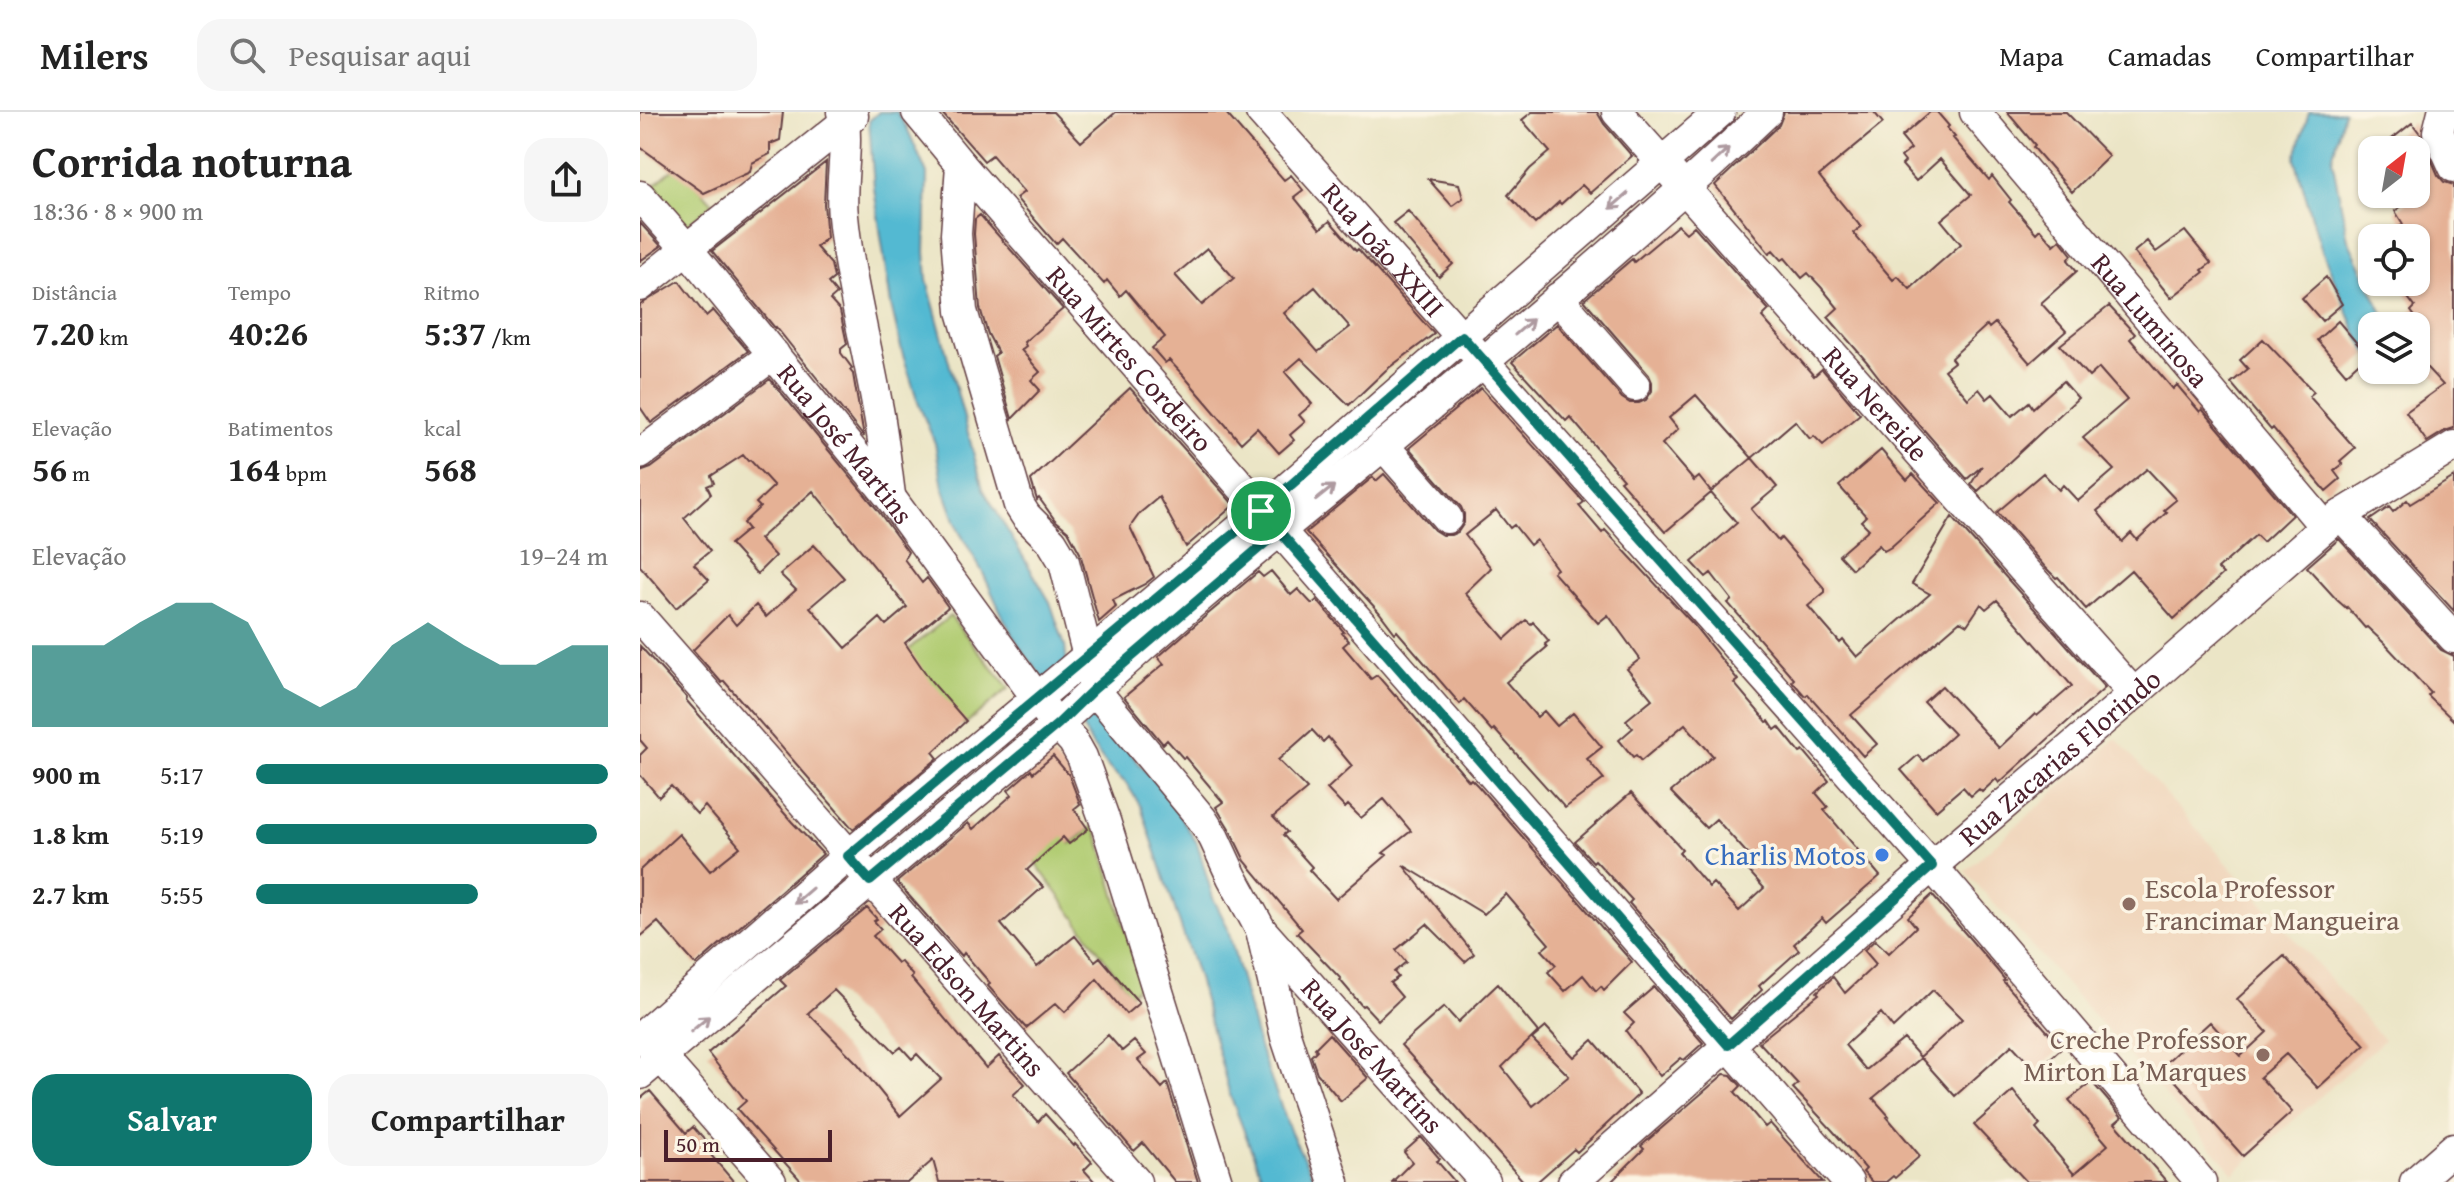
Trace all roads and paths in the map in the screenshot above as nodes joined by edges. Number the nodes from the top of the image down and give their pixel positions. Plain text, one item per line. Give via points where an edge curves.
1 (917, 112) edge
2 (1261, 112) edge
3 (1617, 112) edge
4 (1720, 112) edge
5 (1767, 112) edge
6 (1975, 112) edge
7 (2443, 112) edge
8 (849, 116) edge
9 (1662, 164) junction
10 (961, 165) junction
11 (2454, 167) edge
12 (1684, 190) junction
13 (640, 196) edge
14 (687, 249) junction
15 (640, 286) edge
16 (1558, 298) junction
17 (1462, 336) junction
18 (774, 354) junction
19 (1484, 362) junction
20 (1635, 386) dead end
21 (1383, 445) junction
22 (2454, 446) edge
23 (640, 454) edge
24 (890, 497) junction
25 (1447, 518) dead end
26 (1270, 521) junction
27 (2333, 521) junction
28 (640, 617) edge
29 (2454, 638) edge
30 (1088, 656) junction
31 (1094, 689) junction
32 (2134, 694) junction
33 (1038, 700) junction
34 (1058, 724) junction
35 (848, 856) junction
36 (1932, 866) junction
37 (870, 881) junction
38 (1261, 930) junction
39 (1728, 1045) junction
40 (645, 1048) edge
41 (2454, 1148) edge
42 (771, 1182) edge
43 (1136, 1182) edge
44 (1217, 1182) edge
45 (1334, 1182) edge
46 (1485, 1182) edge
47 (1573, 1182) edge
48 (1848, 1182) edge
49 (2201, 1182) edge
50 (2415, 1182) edge

1 - 10 street, Rua Mirtes Cordeiro
2 - 17 street, Rua João XXIII
3 - 9 street, Rua Nereide
4 - 9 street
12 -> 5 street
6 - 27 street, Rua Luminosa
7 - 11 street via 2438,132
8 - 14 street
8 - 24 street via 842,215
9 - 12 street, Rua Nereide
9 -> 17 street
10 - 26 street, Rua Mirtes Cordeiro
10 - 30 street, Rua José Martins via 956,234 962,311 1019,505 1061,554
12 - 16 street
12 - 32 street, Rua Nereide
13 - 14 street, Rua José Martins
14 - 15 street
14 - 18 street, Rua José Martins
19 -> 16 street
16 - 20 street
17 - 19 street, Rua João XXIII
17 - 26 street
18 - 23 street
18 - 24 street, Rua José Martins
19 - 21 street
19 - 36 street, Rua João XXIII
21 - 25 street
26 -> 21 street
22 - 27 street, Rua Zacarias Florindo
24 - 33 street, Rua José Martins
26 - 30 street
26 - 31 street
26 - 39 street, Rua Mirtes Cordeiro
27 - 29 street, Rua Luminosa
27 - 32 street, Rua Zacarias Florindo
28 - 35 street, Rua Edson Martins
30 - 31 street, Rua José Martins
30 - 33 street
31 - 34 street
31 - 38 street, Rua José Martins via 1202,819
32 - 36 street, Rua Zacarias Florindo
33 - 34 street, Rua José Martins
33 - 35 street
34 - 37 street
34 - 44 street, Rua José Martins via 1082,757 1105,821
35 - 37 street, Rua Edson Martins
35 -> 40 street
36 - 39 street, Rua Zacarias Florindo
36 - 49 street, Rua João XXIII
40 -> 37 street
37 - 43 street, Rua Edson Martins
38 - 45 street, Rua José Martins via 1286,1037
38 - 46 street, Rua José Martins
39 - 47 street, Rua Zacarias Florindo
39 - 48 street, Rua Mirtes Cordeiro
40 - 42 street
41 - 50 street

